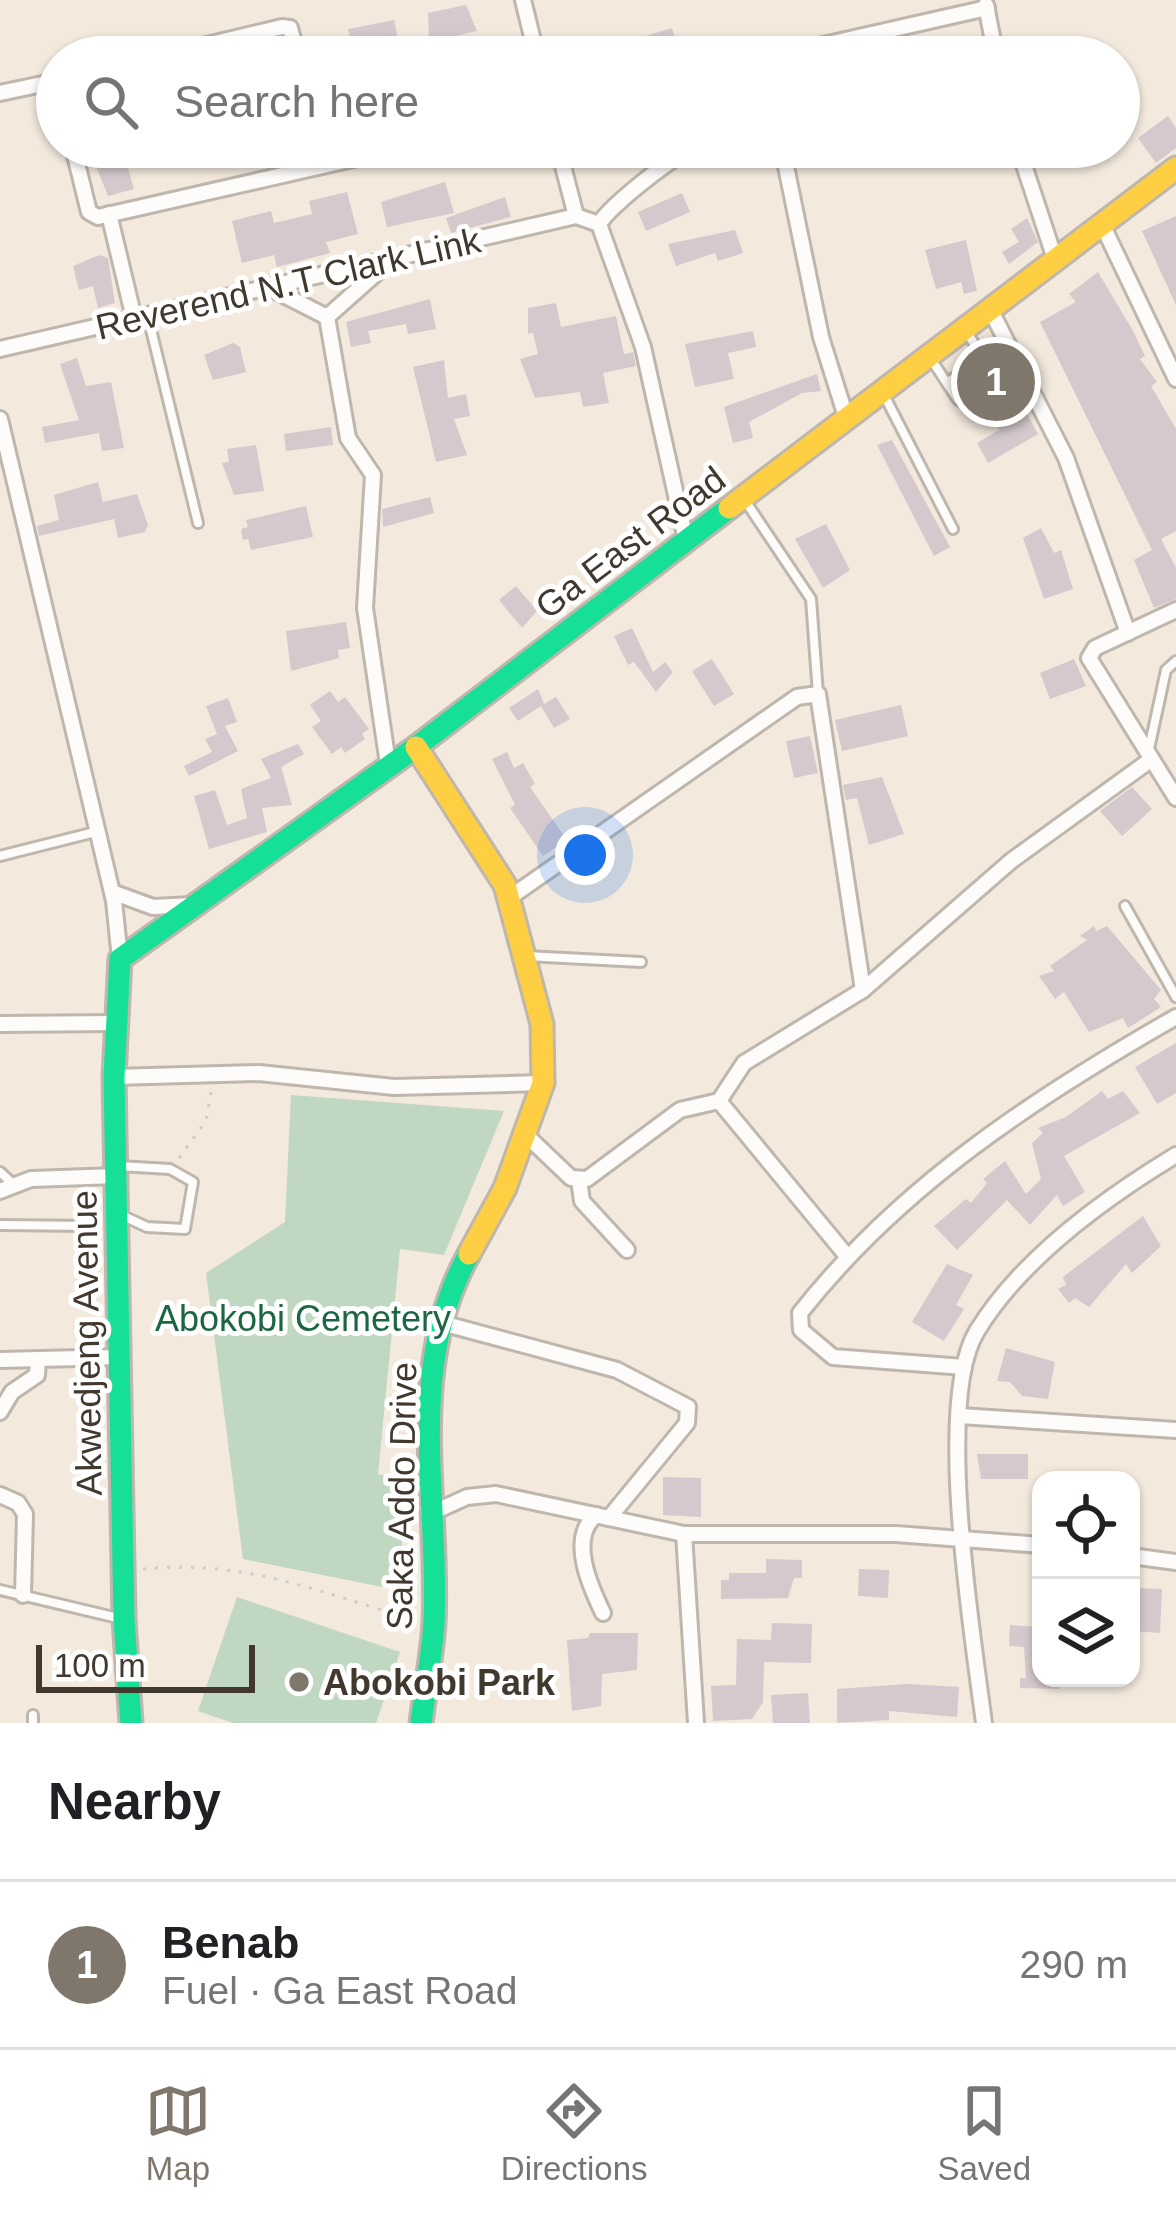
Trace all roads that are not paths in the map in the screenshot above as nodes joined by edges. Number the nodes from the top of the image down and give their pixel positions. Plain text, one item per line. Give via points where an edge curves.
1 (523, 0) edge
2 (986, 4) edge
3 (244, 36) edge
4 (292, 36) edge
5 (531, 36) edge
6 (856, 36) edge
7 (993, 36) edge
8 (36, 85) edge
9 (0, 93) edge
10 (78, 168) edge
11 (301, 168) edge
12 (563, 168) edge
13 (663, 168) edge
14 (786, 168) edge
15 (1025, 168) edge
16 (1176, 168) edge
17 (110, 214) junction
18 (575, 216) junction
19 (1101, 222) junction
20 (599, 224) junction
21 (392, 259) junction
22 (1056, 262) junction
23 (270, 288) junction
24 (990, 309) junction
25 (141, 317) junction
26 (327, 317) junction
27 (964, 328) junction
28 (0, 349) edge
29 (928, 355) junction
30 (983, 357) junction
31 (1176, 379) edge
32 (947, 383) junction
33 (882, 392) junction
34 (998, 400) dead end
35 (984, 408) dead end
36 (0, 419) edge
37 (847, 420) junction
38 (744, 498) junction
39 (199, 524) dead end
40 (953, 529) dead end
41 (686, 540) junction
42 (1176, 610) edge
43 (1128, 633) junction
44 (1176, 662) edge
45 (818, 694) junction
46 (416, 747) junction
47 (1147, 758) junction
48 (388, 764) junction
49 (1176, 798) edge
50 (95, 832) junction
51 (0, 856) edge
52 (112, 892) junction
53 (509, 898) junction
54 (192, 905) junction
55 (1125, 906) dead end
56 (525, 956) junction
57 (119, 961) junction
58 (641, 962) dead end
59 (863, 990) junction
60 (1176, 997) edge
61 (1176, 1017) edge
62 (116, 1023) junction
63 (0, 1024) edge
64 (114, 1077) junction
65 (542, 1083) junction
66 (719, 1101) junction
67 (527, 1136) junction
68 (1176, 1154) edge
69 (117, 1171) junction
70 (0, 1172) edge
71 (579, 1180) junction
72 (6, 1187) edge
73 (118, 1214) junction
74 (0, 1225) edge
75 (91, 1226) dead end
76 (627, 1250) dead end
77 (846, 1255) junction
78 (438, 1322) junction
79 (120, 1357) junction
80 (38, 1359) junction
81 (0, 1360) edge
82 (964, 1367) junction
83 (0, 1412) edge
84 (960, 1416) junction
85 (1176, 1430) edge
86 (0, 1495) edge
87 (434, 1512) junction
88 (602, 1517) junction
89 (684, 1534) junction
90 (960, 1537) junction
91 (1032, 1544) edge
92 (1140, 1557) edge
93 (1176, 1562) edge
94 (0, 1590) edge
95 (23, 1595) junction
96 (603, 1613) dead end
97 (124, 1619) junction
98 (131, 1723) edge
99 (422, 1723) edge
100 (696, 1723) edge
101 (984, 1723) edge

1 - 5 street
2 - 6 street
2 - 7 street
3 - 4 street via 282,27
8 - 9 street
10 - 17 street via 89,212
11 - 17 street
12 - 18 street
13 - 20 street
14 - 37 street
15 - 22 street
16 - 19 street, Ga East Road
17 - 25 street
18 - 20 street
18 - 21 street, Reverend N.T Clark Link
19 - 22 street, Ga East Road
19 - 31 street
20 - 41 street via 643,347
21 - 23 street, Reverend N.T Clark Link
21 - 26 street
22 - 24 street, Ga East Road
23 - 25 street, Reverend N.T Clark Link
23 - 26 street
24 - 27 street, Ga East Road
24 - 43 street via 1066,458
25 - 28 street, Reverend N.T Clark Link
25 - 39 lane
26 - 48 street via 348,438 373,475 364,608
27 - 29 street, Ga East Road
27 - 30 lane
29 - 32 lane
29 - 33 street, Ga East Road
30 - 32 lane
30 - 34 lane via 1000,383
32 - 35 lane via 966,406
33 - 37 street, Ga East Road
33 - 40 lane
36 - 50 street
37 - 38 street, Ga East Road
38 - 41 street, Ga East Road
38 - 45 lane via 811,598
41 - 46 street, Ga East Road
42 - 43 street
43 - 47 street via 1089,658
44 - 47 lane via 1166,670
45 - 53 street via 797,698
45 - 59 street
46 - 48 street, Ga East Road
46 - 53 street, Saka Addo Drive
47 - 49 street
47 - 59 street via 1011,861
48 - 54 street, Ga East Road
50 - 51 lane
50 - 52 street
52 - 54 street via 153,907
52 - 57 street
53 - 56 street, Saka Addo Drive
54 - 57 street, Ga East Road
55 - 60 lane
56 - 58 lane
56 - 65 street, Saka Addo Drive via 542,1024
57 - 62 street, Akwedjeng Avenue
59 - 66 street via 744,1063
61 - 77 street via 958,1156
62 - 63 street
62 - 64 street, Akwedjeng Avenue
64 - 65 street via 260,1073 394,1087
64 - 69 street, Akwedjeng Avenue
65 - 67 street, Saka Addo Drive
66 - 71 street via 680,1110
66 - 77 street
67 - 71 street
67 - 78 street, Saka Addo Drive
68 - 82 street via 1046,1250 976,1333
69 - 72 street
69 - 73 street, Akwedjeng Avenue
69 - 73 lane via 170,1169 193,1182 184,1229 147,1227
70 - 72 lane
71 - 76 street via 582,1201
73 - 79 street, Akwedjeng Avenue
74 - 75 lane
77 - 82 street via 800,1313 801,1330 818,1349 833,1357
78 - 87 street, Saka Addo Drive via 428,1390
78 - 88 street via 616,1370 688,1406 687,1424
79 - 80 street
79 - 97 street, Akwedjeng Avenue
80 - 81 street
80 - 83 street via 37,1375 11,1392
82 - 84 street
84 - 85 street
84 - 90 street
86 - 95 street via 25,1514
87 - 88 street via 496,1494
87 - 99 street, Saka Addo Drive via 434,1623
88 - 89 street
88 - 96 street via 585,1528 584,1565
89 - 90 street
89 - 100 street
90 - 91 street
90 - 101 street
92 - 93 street
94 - 95 lane
95 - 97 lane
97 - 98 street, Akwedjeng Avenue

